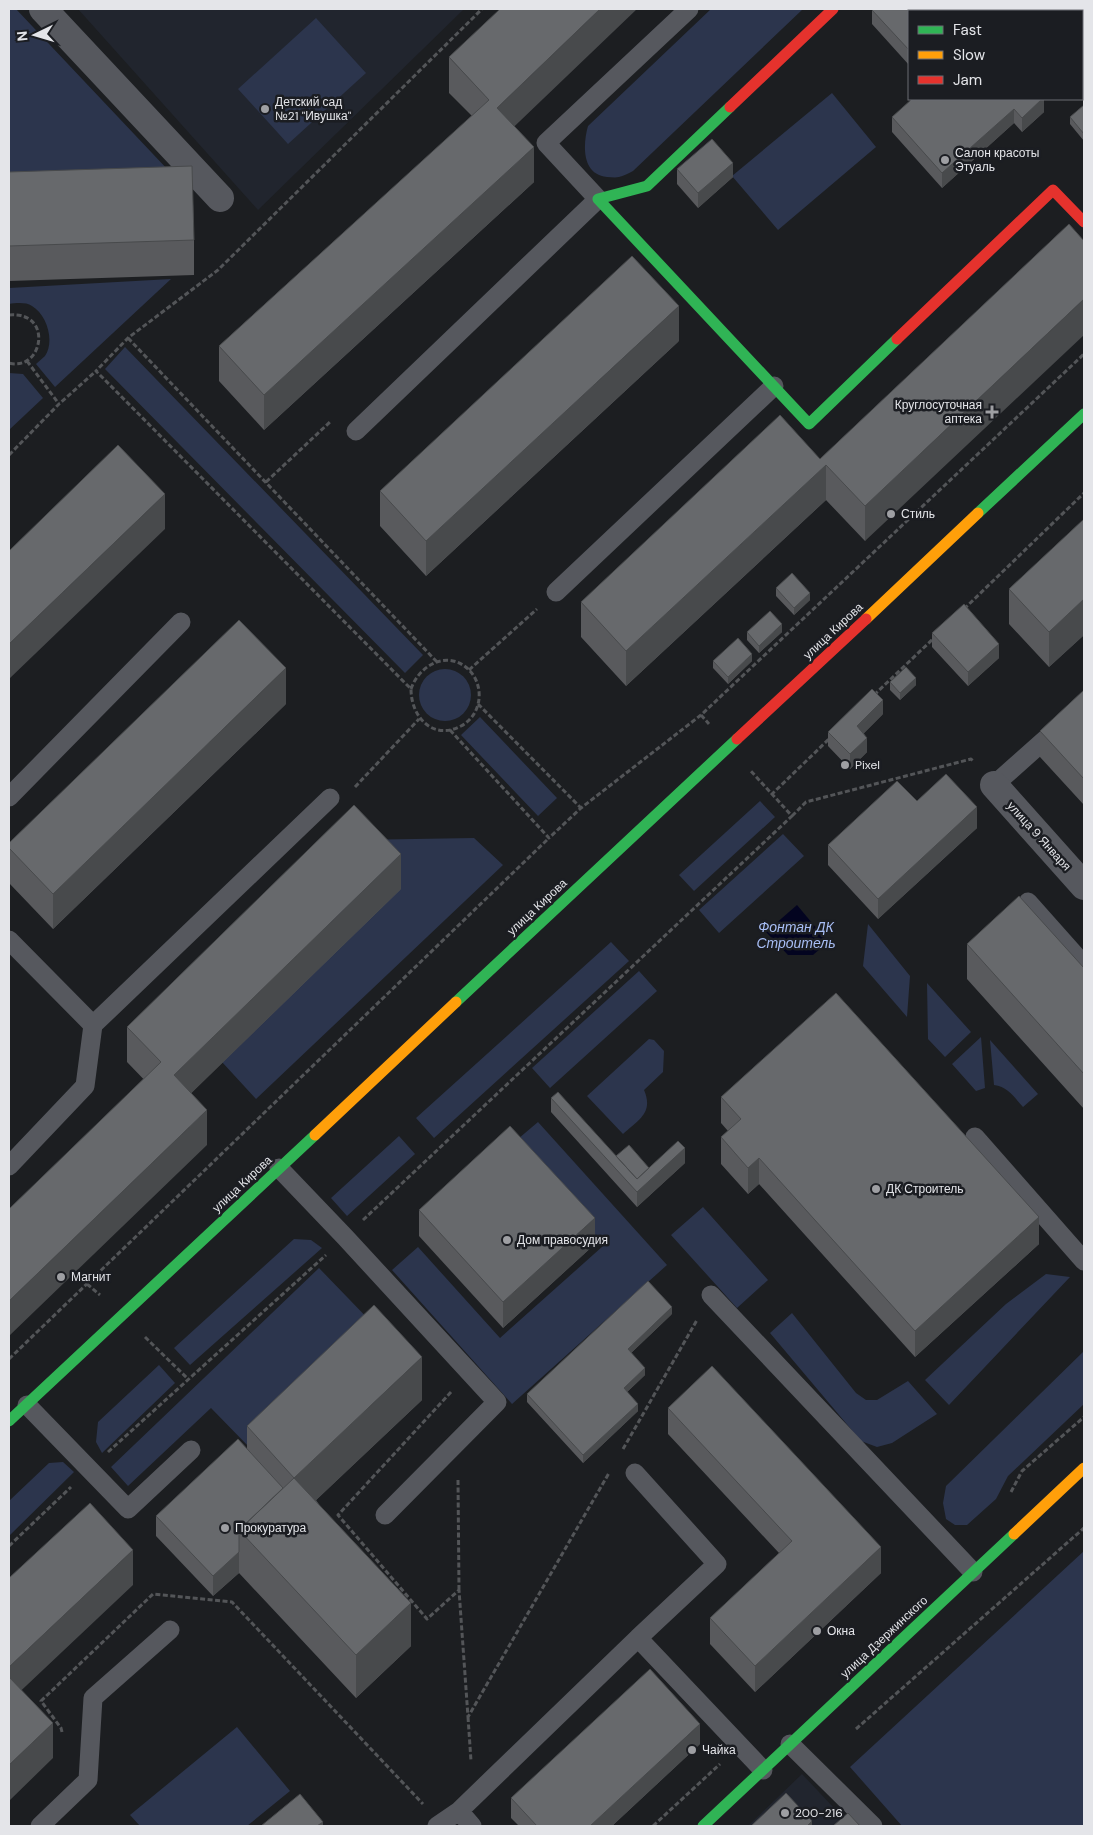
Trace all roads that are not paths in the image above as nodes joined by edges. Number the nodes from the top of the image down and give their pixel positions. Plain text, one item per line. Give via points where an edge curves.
1 (43, 9) edge
2 (689, 9) edge
3 (833, 9) edge
4 (220, 198) dead end
5 (598, 198) junction
6 (1084, 222) edge
7 (774, 386) junction
8 (1084, 414) edge
9 (356, 431) dead end
10 (556, 592) road end
11 (181, 622) dead end
12 (1084, 705) edge
13 (994, 785) joint
14 (9, 798) edge
15 (330, 798) road end
16 (1084, 886) edge
17 (1028, 902) dead end
18 (9, 940) edge
19 (1084, 965) edge
20 (92, 1024) junction
21 (975, 1137) dead end
22 (9, 1166) edge
23 (279, 1168) junction
24 (1084, 1260) edge
25 (711, 1295) road end
26 (26, 1404) junction
27 (9, 1421) edge
28 (191, 1450) dead end
29 (1084, 1468) edge
30 (635, 1473) dead end
31 (385, 1515) dead end
32 (973, 1572) junction
33 (170, 1630) dead end
34 (638, 1638) junction
35 (790, 1744) junction
36 (763, 1770) junction
37 (459, 1811) junction
38 (860, 1812) junction
39 (439, 1825) edge
40 (40, 1826) edge
41 (472, 1826) edge
42 (703, 1826) edge
43 (844, 1826) edge
44 (873, 1826) edge

1 - 4 street
2 - 5 lane via 546,142
3 - 5 main road via 647,186
5 - 7 main road
5 - 9 lane
6 - 7 main road via 1053,190 809,424
7 - 10 lane
8 - 23 main road, улица Кирова
11 - 14 lane
12 - 13 lane
13 - 16 street, улица 9 Января
15 - 20 lane
17 - 19 lane
18 - 20 lane
20 - 22 lane via 85,1086
21 - 24 lane
23 - 26 main road, улица Кирова
23 - 31 lane via 496,1402
25 - 32 lane
26 - 27 main road, улица Кирова
26 - 28 lane via 128,1509
29 - 32 main road, улица Дзержинского
30 - 34 lane via 717,1564
32 - 35 main road, улица Дзержинского
33 - 40 lane via 93,1698 88,1780
34 - 36 lane
34 - 37 lane
35 - 36 main road, улица Дзержинского
35 - 38 lane
36 - 42 main road, улица Дзержинского
37 - 39 lane
37 - 41 lane
38 - 43 lane
38 - 44 lane

